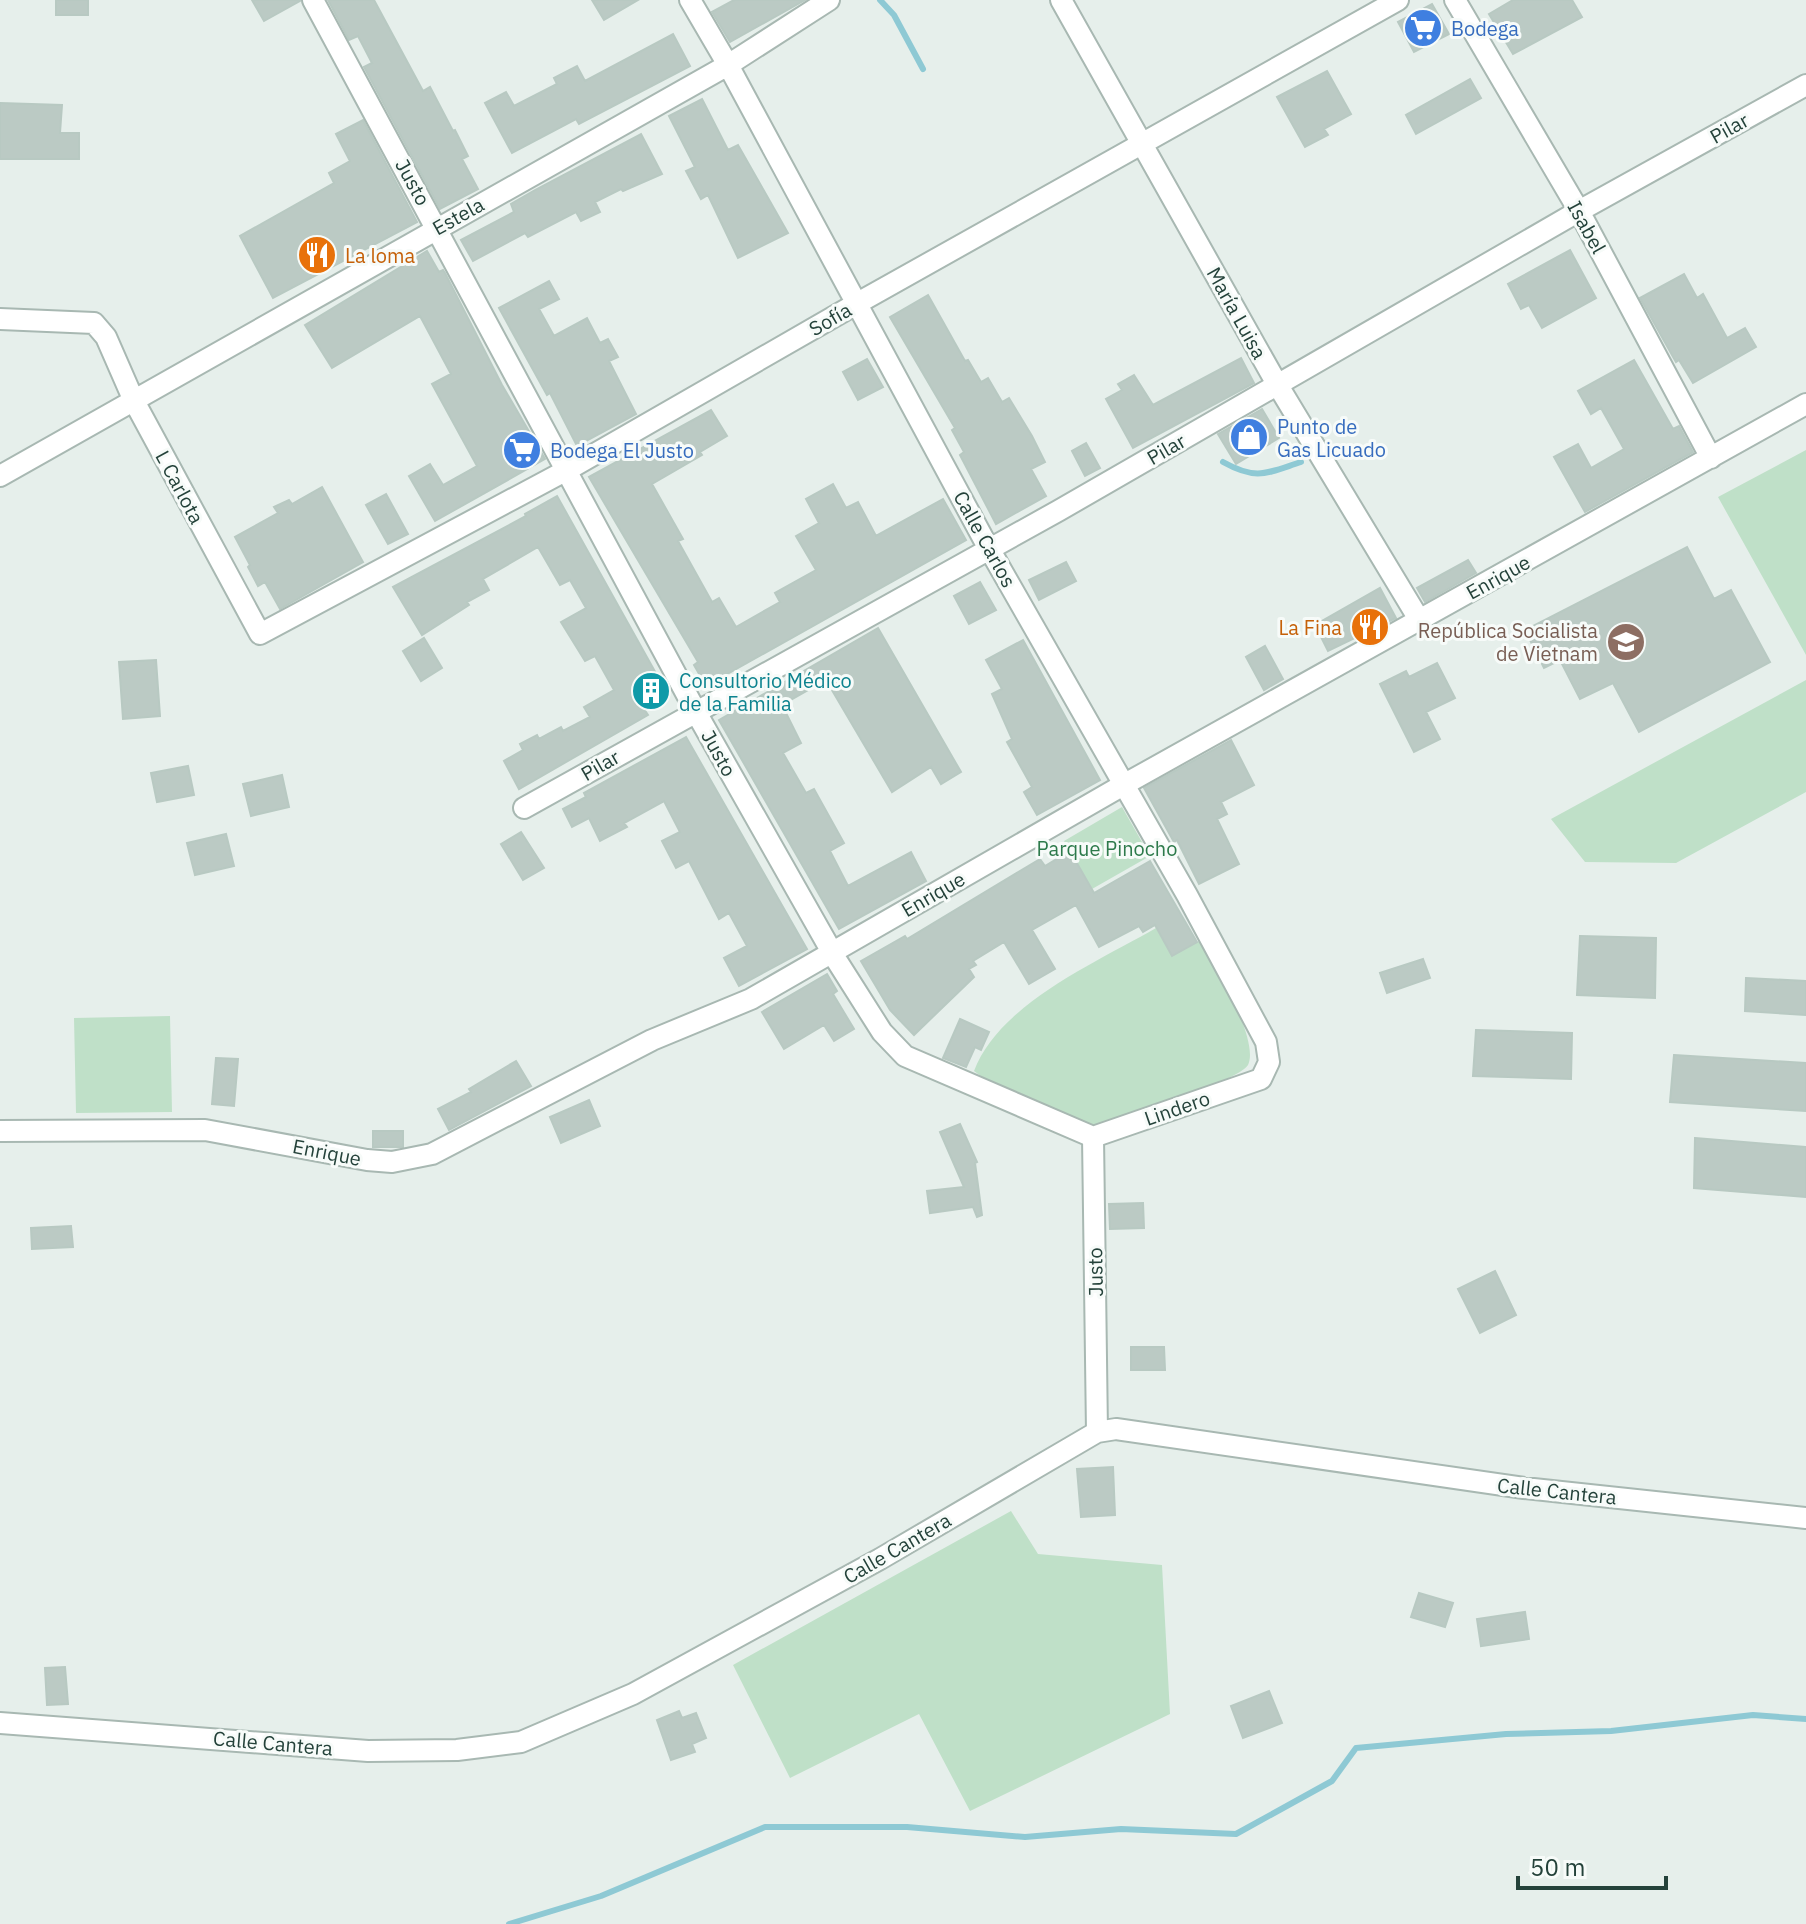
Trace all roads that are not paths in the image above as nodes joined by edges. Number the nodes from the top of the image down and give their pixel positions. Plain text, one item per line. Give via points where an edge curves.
1 (313, 0) edge
2 (690, 0) edge
3 (829, 0) edge
4 (1061, 0) edge
5 (1398, 0) edge
6 (1455, 0) edge
7 (728, 65) junction
8 (1806, 85) edge
9 (1142, 145) junction
10 (1579, 211) junction
11 (438, 228) junction
12 (856, 304) junction
13 (0, 319) edge
14 (1277, 384) junction
15 (134, 401) junction
16 (1806, 404) edge
17 (1711, 458) junction
18 (567, 470) junction
19 (0, 476) edge
20 (989, 549) junction
21 (1420, 621) junction
22 (260, 634) joint
23 (695, 711) junction
24 (1125, 784) junction
25 (524, 808) dead end
26 (831, 953) junction
27 (1261, 1079) joint
28 (0, 1131) edge
29 (1093, 1137) junction
30 (1097, 1432) junction
31 (1806, 1518) edge
32 (0, 1723) edge

1 - 11 street, Justo
2 - 7 street, Calle Carlos
3 - 7 street, Estela
4 - 9 street, María Luisa
5 - 9 street, Sofía
6 - 10 street, Isabel
7 - 11 street, Estela
7 - 12 street, Calle Carlos
8 - 10 street, Pilar
9 - 12 street, Sofía
9 - 14 street, María Luisa
10 - 14 street, Pilar
10 - 17 street, Isabel
11 - 15 street, Estela
11 - 18 street, Justo
12 - 18 street, Sofía
12 - 20 street, Calle Carlos
13 - 15 street, L Carlota via 94,323 106,337
14 - 20 street, Pilar
14 - 21 street, María Luisa
15 - 19 street, Estela
15 - 22 street, L Carlota
16 - 17 street, Enrique
17 - 21 street, Enrique
18 - 22 street, Sofía
18 - 23 street, Justo
20 - 23 street, Pilar
20 - 24 street, Calle Carlos
21 - 24 street, Enrique
23 - 25 street, Pilar
23 - 26 street, Justo
24 - 26 street, Enrique
24 - 27 street, Calle Carlos via 1266,1042 1269,1062
26 - 28 street, Enrique via 751,999 652,1040 413,1160 367,1160 205,1130
26 - 29 street, Justo via 882,1032 905,1056
27 - 29 street, Lindero
29 - 30 street, Justo
30 - 31 street, Calle Cantera via 1116,1429 1524,1488
30 - 32 street, Calle Cantera via 633,1694 521,1742 457,1750 368,1751

